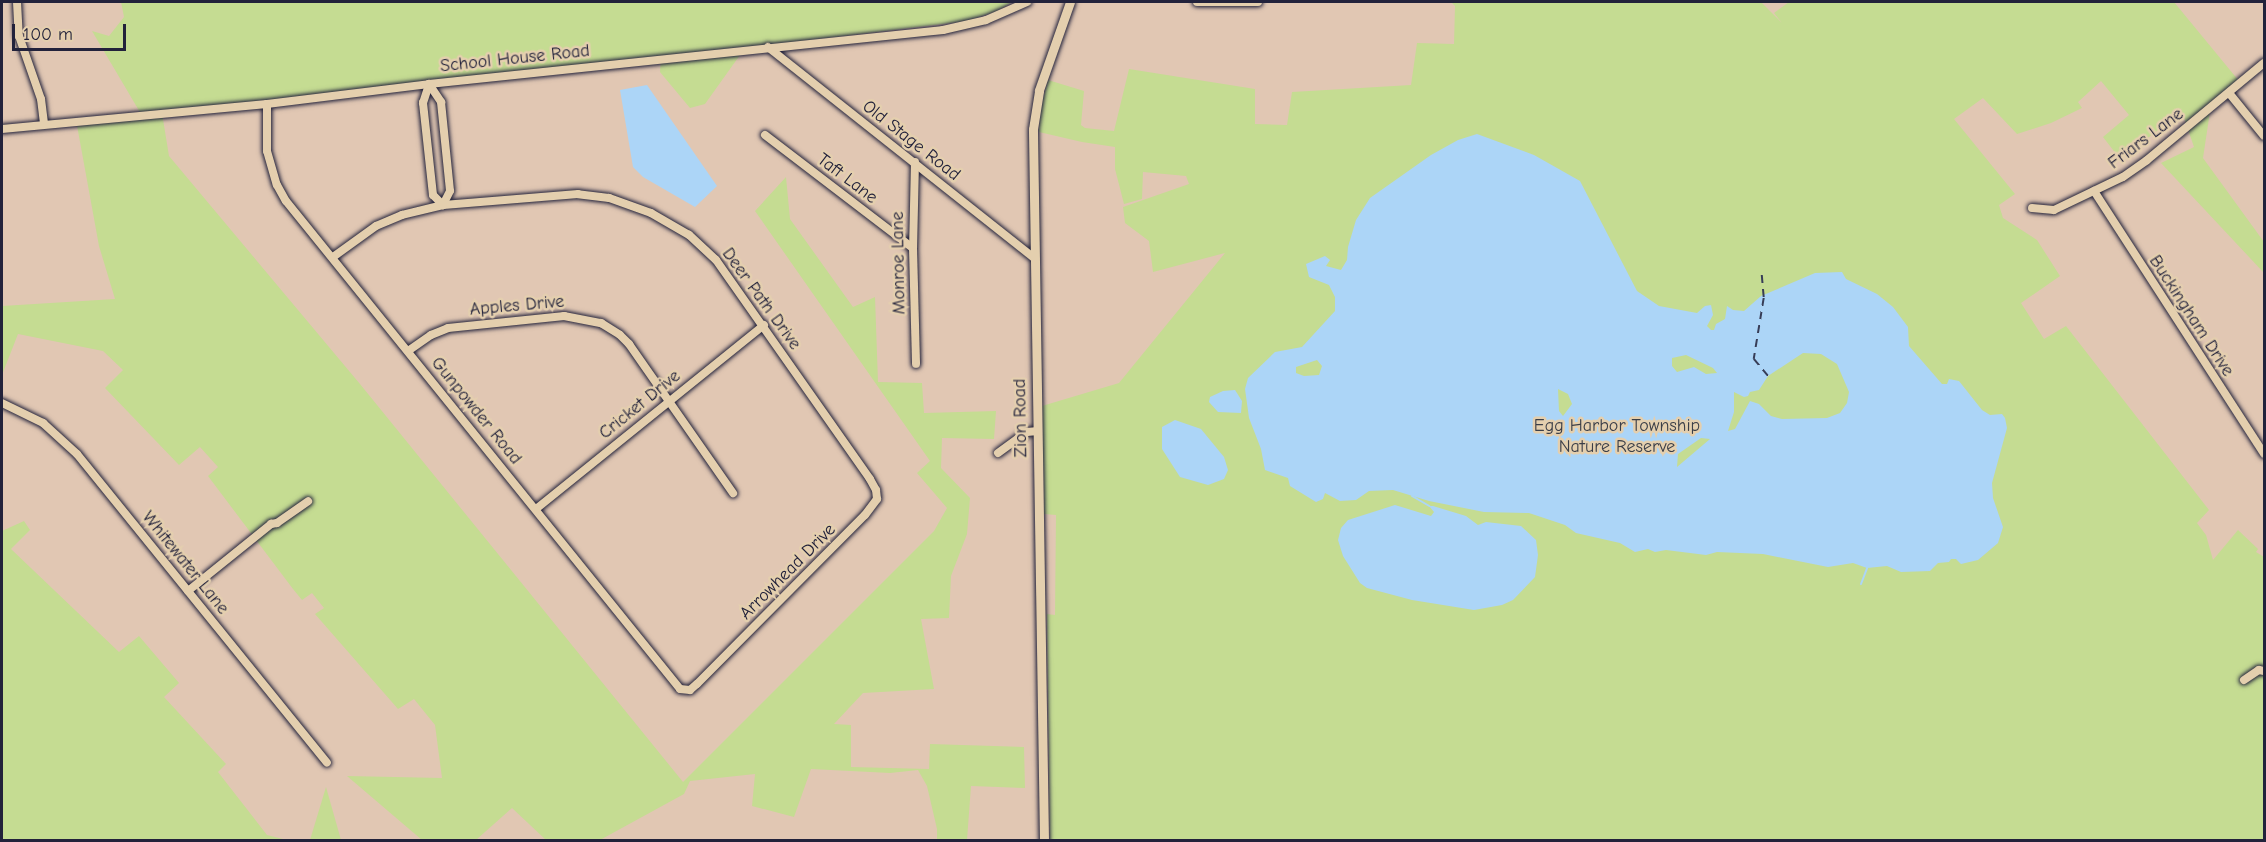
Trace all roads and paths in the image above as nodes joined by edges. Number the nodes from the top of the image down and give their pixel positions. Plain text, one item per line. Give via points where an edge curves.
1 (17, 2) edge
2 (1027, 2) edge
3 (1070, 2) edge
4 (1197, 2) edge
5 (1258, 2) edge
6 (768, 47) junction
7 (2265, 63) edge
8 (429, 84) junction
9 (2229, 93) junction
10 (267, 104) junction
11 (44, 124) junction
12 (2, 129) edge
13 (765, 135) dead end
14 (2265, 136) edge
15 (915, 162) junction
16 (2094, 191) junction
17 (443, 205) junction
18 (2032, 208) dead end
19 (913, 248) junction
20 (333, 257) junction
21 (1035, 258) junction
22 (764, 325) junction
23 (408, 351) junction
24 (916, 364) dead end
25 (669, 401) junction
26 (2, 403) edge
27 (1038, 431) junction
28 (998, 453) dead end
29 (2265, 454) edge
30 (876, 490) joint
31 (733, 493) dead end
32 (308, 501) dead end
33 (536, 509) junction
34 (188, 591) junction
35 (711, 670) joint
36 (2265, 671) edge
37 (2244, 680) dead end
38 (327, 763) dead end
39 (1044, 840) edge

1 - 11 street via 19,36 41,99
2 - 6 street, School House Road via 962,27
3 - 21 street, Zion Road via 1042,80 1034,115
4 - 5 street
6 - 8 street, School House Road
6 - 15 street, Old Stage Road
7 - 9 street, Friars Lane
8 - 10 street, School House Road
8 - 17 street via 423,103 433,195
8 - 17 street via 441,102 450,191
9 - 14 street
9 - 16 street, Friars Lane via 2140,165
10 - 11 street, School House Road
10 - 20 street, Gunpowder Road via 267,151 277,185
11 - 12 street, School House Road
13 - 19 street, Taft Lane
15 - 19 street, Monroe Lane
15 - 21 street, Old Stage Road
16 - 18 street, Friars Lane via 2054,210
16 - 29 street, Buckingham Drive
17 - 20 street, Deer Path Drive via 376,226
17 - 22 street, Deer Path Drive via 560,194 594,196 632,205 676,226 701,245 723,268
19 - 24 street, Monroe Lane
20 - 23 street, Gunpowder Road
21 - 27 street, Zion Road
22 - 25 street, Cricket Drive
22 - 30 street, Deer Path Drive
23 - 25 street, Apples Drive via 448,328 564,316 586,318 620,335
23 - 33 street, Gunpowder Road
25 - 31 street, Apples Drive
25 - 33 street, Cricket Drive
26 - 34 street, Whitewater Lane via 32,416 68,444
27 - 28 street via 1028,432
27 - 39 street, Zion Road
30 - 35 street, Arrowhead Drive via 877,499 866,515
32 - 34 street via 271,524
33 - 35 street, Gunpowder Road via 673,683 690,690
34 - 38 street, Whitewater Lane
36 - 37 street via 2259,670

